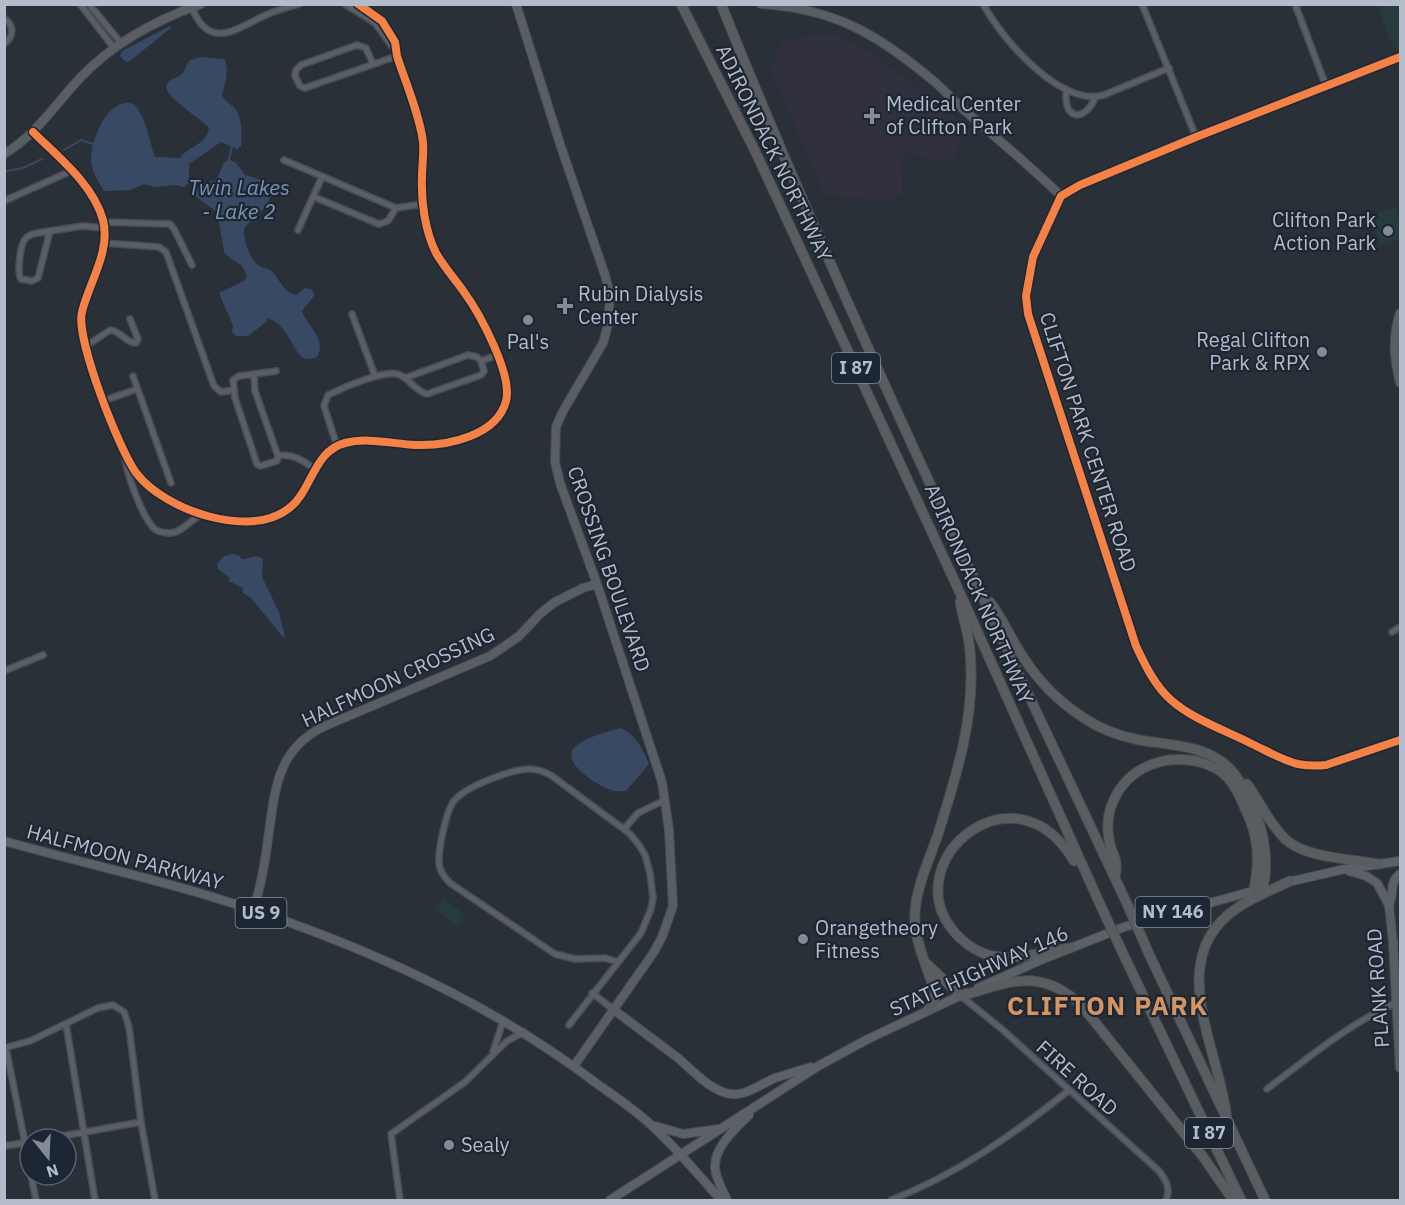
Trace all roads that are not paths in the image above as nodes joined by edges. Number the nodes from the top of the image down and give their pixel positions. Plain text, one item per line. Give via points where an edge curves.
1 (80, 4) edge
2 (89, 4) edge
3 (201, 4) edge
4 (299, 4) edge
5 (345, 4) edge
6 (358, 4) edge
7 (516, 4) edge
8 (681, 4) edge
9 (721, 4) edge
10 (761, 4) edge
11 (982, 4) edge
12 (1142, 4) edge
13 (1295, 4) edge
14 (192, 8) junction
15 (4, 18) edge
16 (4, 44) edge
17 (117, 46) junction
18 (396, 53) junction
19 (1401, 57) edge
20 (373, 64) junction
21 (1169, 69) junction
22 (1326, 86) junction
23 (1066, 89) junction
24 (1095, 97) junction
25 (33, 132) junction
26 (1196, 137) junction
27 (4, 154) edge
28 (284, 160) dead end
29 (71, 171) junction
30 (322, 177) junction
31 (314, 196) junction
32 (1061, 196) junction
33 (4, 201) edge
34 (423, 204) junction
35 (396, 208) junction
36 (104, 225) junction
37 (298, 230) dead end
38 (50, 231) junction
39 (104, 243) junction
40 (192, 265) dead end
41 (1401, 313) edge
42 (352, 314) dead end
43 (130, 319) dead end
44 (86, 346) junction
45 (497, 355) junction
46 (481, 361) junction
47 (276, 371) dead end
48 (254, 374) junction
49 (133, 376) dead end
50 (375, 376) junction
51 (405, 378) junction
52 (1401, 383) edge
53 (137, 389) junction
54 (233, 390) junction
55 (103, 401) junction
56 (337, 446) junction
57 (125, 454) junction
58 (278, 456) junction
59 (315, 469) junction
60 (171, 483) dead end
61 (202, 514) junction
62 (955, 582) junction
63 (597, 584) junction
64 (980, 589) junction
65 (1401, 627) edge
66 (1392, 632) dead end
67 (43, 655) dead end
68 (4, 670) edge
69 (1401, 740) edge
70 (1229, 767) junction
71 (665, 800) junction
72 (624, 830) junction
73 (4, 841) edge
74 (1401, 861) edge
75 (1379, 864) junction
76 (1345, 869) junction
77 (1401, 874) edge
78 (1115, 878) junction
79 (1290, 881) junction
80 (1259, 889) junction
81 (1098, 901) junction
82 (1389, 905) junction
83 (253, 910) junction
84 (1070, 948) junction
85 (618, 962) junction
86 (926, 963) junction
87 (592, 993) junction
88 (961, 996) junction
89 (1399, 1001) edge
90 (614, 1010) junction
91 (927, 1011) junction
92 (504, 1021) junction
93 (66, 1024) junction
94 (569, 1025) dead end
95 (524, 1032) junction
96 (5, 1048) edge
97 (491, 1056) junction
98 (678, 1058) joint
99 (820, 1065) junction
100 (574, 1066) junction
101 (1401, 1068) edge
102 (1267, 1089) dead end
103 (1068, 1091) junction
104 (757, 1106) junction
105 (1227, 1121) junction
106 (141, 1122) junction
107 (650, 1123) junction
108 (24, 1127) edge
109 (722, 1129) junction
110 (83, 1131) junction
111 (78, 1132) edge
112 (680, 1156) junction
113 (95, 1200) edge
114 (155, 1200) edge
115 (399, 1200) edge
116 (610, 1200) edge
117 (721, 1200) edge
118 (727, 1200) edge
119 (891, 1200) edge
120 (1166, 1200) edge
121 (1233, 1200) edge
122 (1241, 1200) edge
123 (1265, 1200) edge

1 - 17 street
2 - 17 street
3 - 14 street
4 - 14 street via 219,34 202,27
5 - 18 street via 375,23
6 - 18 street via 382,21 395,42
7 - 63 street, CROSSING BOULEVARD via 610,296 603,343 563,411 555,440 560,483
8 - 62 highway, ADIRONDACK NORTHWAY / I 87 via 756,153
9 - 64 highway, ADIRONDACK NORTHWAY / I 87 via 765,116
10 - 32 street via 829,15 870,34 937,84
11 - 23 street via 1023,57
12 - 21 street
13 - 22 street
14 - 17 street
15 - 16 street via 10,22 12,32
17 - 25 street via 80,78
18 - 20 street
18 - 34 street via 423,143
19 - 22 street
20 - 20 street via 366,48 357,45 301,65 295,72 298,83 305,88
21 - 24 street
21 - 26 street
22 - 26 street
23 - 24 street
23 - 24 street via 1069,110 1074,113 1088,111
25 - 27 street
25 - 29 street
26 - 32 street
28 - 30 street
29 - 33 street
29 - 36 street via 84,185
30 - 31 street
30 - 35 street
31 - 35 street via 380,224 388,221
31 - 37 street
32 - 69 street, CLIFTON PARK CENTER ROAD via 1031,264 1026,296 1028,314 1135,643 1148,672 1171,700 1185,710 1298,764 1326,765
34 - 35 street
34 - 45 street via 437,254 477,313
36 - 38 street
36 - 39 street
36 - 40 street via 170,224
38 - 38 street via 38,278 21,279 18,273 23,241 30,235
39 - 44 street via 82,312
39 - 54 street via 159,247 166,252 214,386 221,392
41 - 52 street via 1394,347
42 - 50 street
43 - 44 street via 136,343 110,330
44 - 55 street
45 - 46 street
45 - 56 street via 507,380 506,403 488,427 463,438 426,445 371,441
46 - 51 street via 468,355
46 - 51 street via 481,375 427,394
47 - 48 street
48 - 54 street via 234,378
48 - 58 street via 255,391
49 - 53 street
50 - 51 street via 396,373
50 - 56 street via 327,397 325,410
53 - 55 street
53 - 60 street
54 - 58 street via 258,465 277,461
55 - 57 street
56 - 59 street
57 - 61 street via 153,490
57 - 61 street via 131,484 157,530 176,532
58 - 59 street via 291,456
59 - 61 street via 296,502 279,515 243,521
62 - 81 highway, ADIRONDACK NORTHWAY / I 87
62 - 86 highway via 970,648 972,691 958,766 916,908 916,931
63 - 71 street, CROSSING BOULEVARD
63 - 83 street, HALFMOON CROSSING via 555,602 518,637 490,656 311,732 285,762 278,779
64 - 70 highway via 1000,615 1023,657 1054,697 1066,706 1118,734 1207,753
64 - 78 highway, ADIRONDACK NORTHWAY / I 87
65 - 66 street
67 - 68 street
70 - 75 highway via 1240,775 1279,832 1294,846 1317,855
70 - 80 highway via 1240,781 1261,829 1266,868
71 - 72 street via 638,813
71 - 90 street, CROSSING BOULEVARD via 673,906 654,952
72 - 85 street via 645,855 653,898 647,922
72 - 85 street via 552,776 528,769 502,775 459,796 452,803 439,857 443,876 450,883 545,949 564,958 605,958
73 - 83 main road, HALFMOON PARKWAY / US 9
74 - 75 main road, STATE HIGHWAY 146 / NY 146
75 - 76 main road, STATE HIGHWAY 146 / NY 146
76 - 79 main road, STATE HIGHWAY 146 / NY 146
76 - 82 main road via 1377,883
77 - 82 main road via 1393,883
78 - 80 highway via 1117,863 1108,826 1118,793 1136,772 1180,758 1215,768 1237,790 1258,844
78 - 105 highway, ADIRONDACK NORTHWAY / I 87, bridge
79 - 80 main road, STATE HIGHWAY 146 / NY 146
79 - 105 highway via 1236,909 1218,924 1199,963 1198,981 1214,1065 1226,1099
80 - 84 main road, STATE HIGHWAY 146 / NY 146 via 1124,927
81 - 84 highway via 1068,851 1055,835 1039,825 1020,819 995,820 972,830 950,851 940,875 938,898 946,921 964,942 991,956 1008,957
81 - 122 highway, ADIRONDACK NORTHWAY / I 87, bridge
82 - 89 street, PLANK ROAD
83 - 92 main road, HALFMOON PARKWAY / US 9 via 394,964
84 - 88 main road, STATE HIGHWAY 146 / NY 146
85 - 87 street
86 - 88 highway
86 - 91 highway via 935,992
87 - 90 street
87 - 94 street
88 - 91 main road, STATE HIGHWAY 146 / NY 146
88 - 103 street, FIRE ROAD
88 - 121 highway via 1027,980 1067,992 1204,1158
89 - 101 street, PLANK ROAD
89 - 102 street via 1346,1030
90 - 98 street
90 - 100 street, CROSSING BOULEVARD
91 - 99 main road, STATE HIGHWAY 146 / NY 146
92 - 95 main road, HALFMOON PARKWAY / US 9
92 - 97 street
93 - 96 street
93 - 106 street via 107,1005 124,1012
93 - 110 street
95 - 97 street
95 - 100 main road, HALFMOON PARKWAY / US 9
96 - 108 street
97 - 115 street via 465,1082 391,1134
98 - 99 main road via 715,1088 734,1095
99 - 104 main road, STATE HIGHWAY 146 / NY 146
100 - 107 main road, HALFMOON PARKWAY / US 9
103 - 119 street via 943,1178
103 - 120 street, FIRE ROAD via 1159,1170 1168,1186
104 - 109 main road, STATE HIGHWAY 146 / NY 146
104 - 118 main road via 730,1134 718,1154 715,1168
105 - 123 highway, ADIRONDACK NORTHWAY / I 87
106 - 110 street
106 - 114 street
107 - 109 main road via 683,1134
107 - 112 main road, HALFMOON PARKWAY / US 9
109 - 112 main road, STATE HIGHWAY 146 / NY 146
110 - 111 street
110 - 113 street
112 - 116 main road, STATE HIGHWAY 146 / NY 146
112 - 117 main road, HALFMOON PARKWAY / US 9

